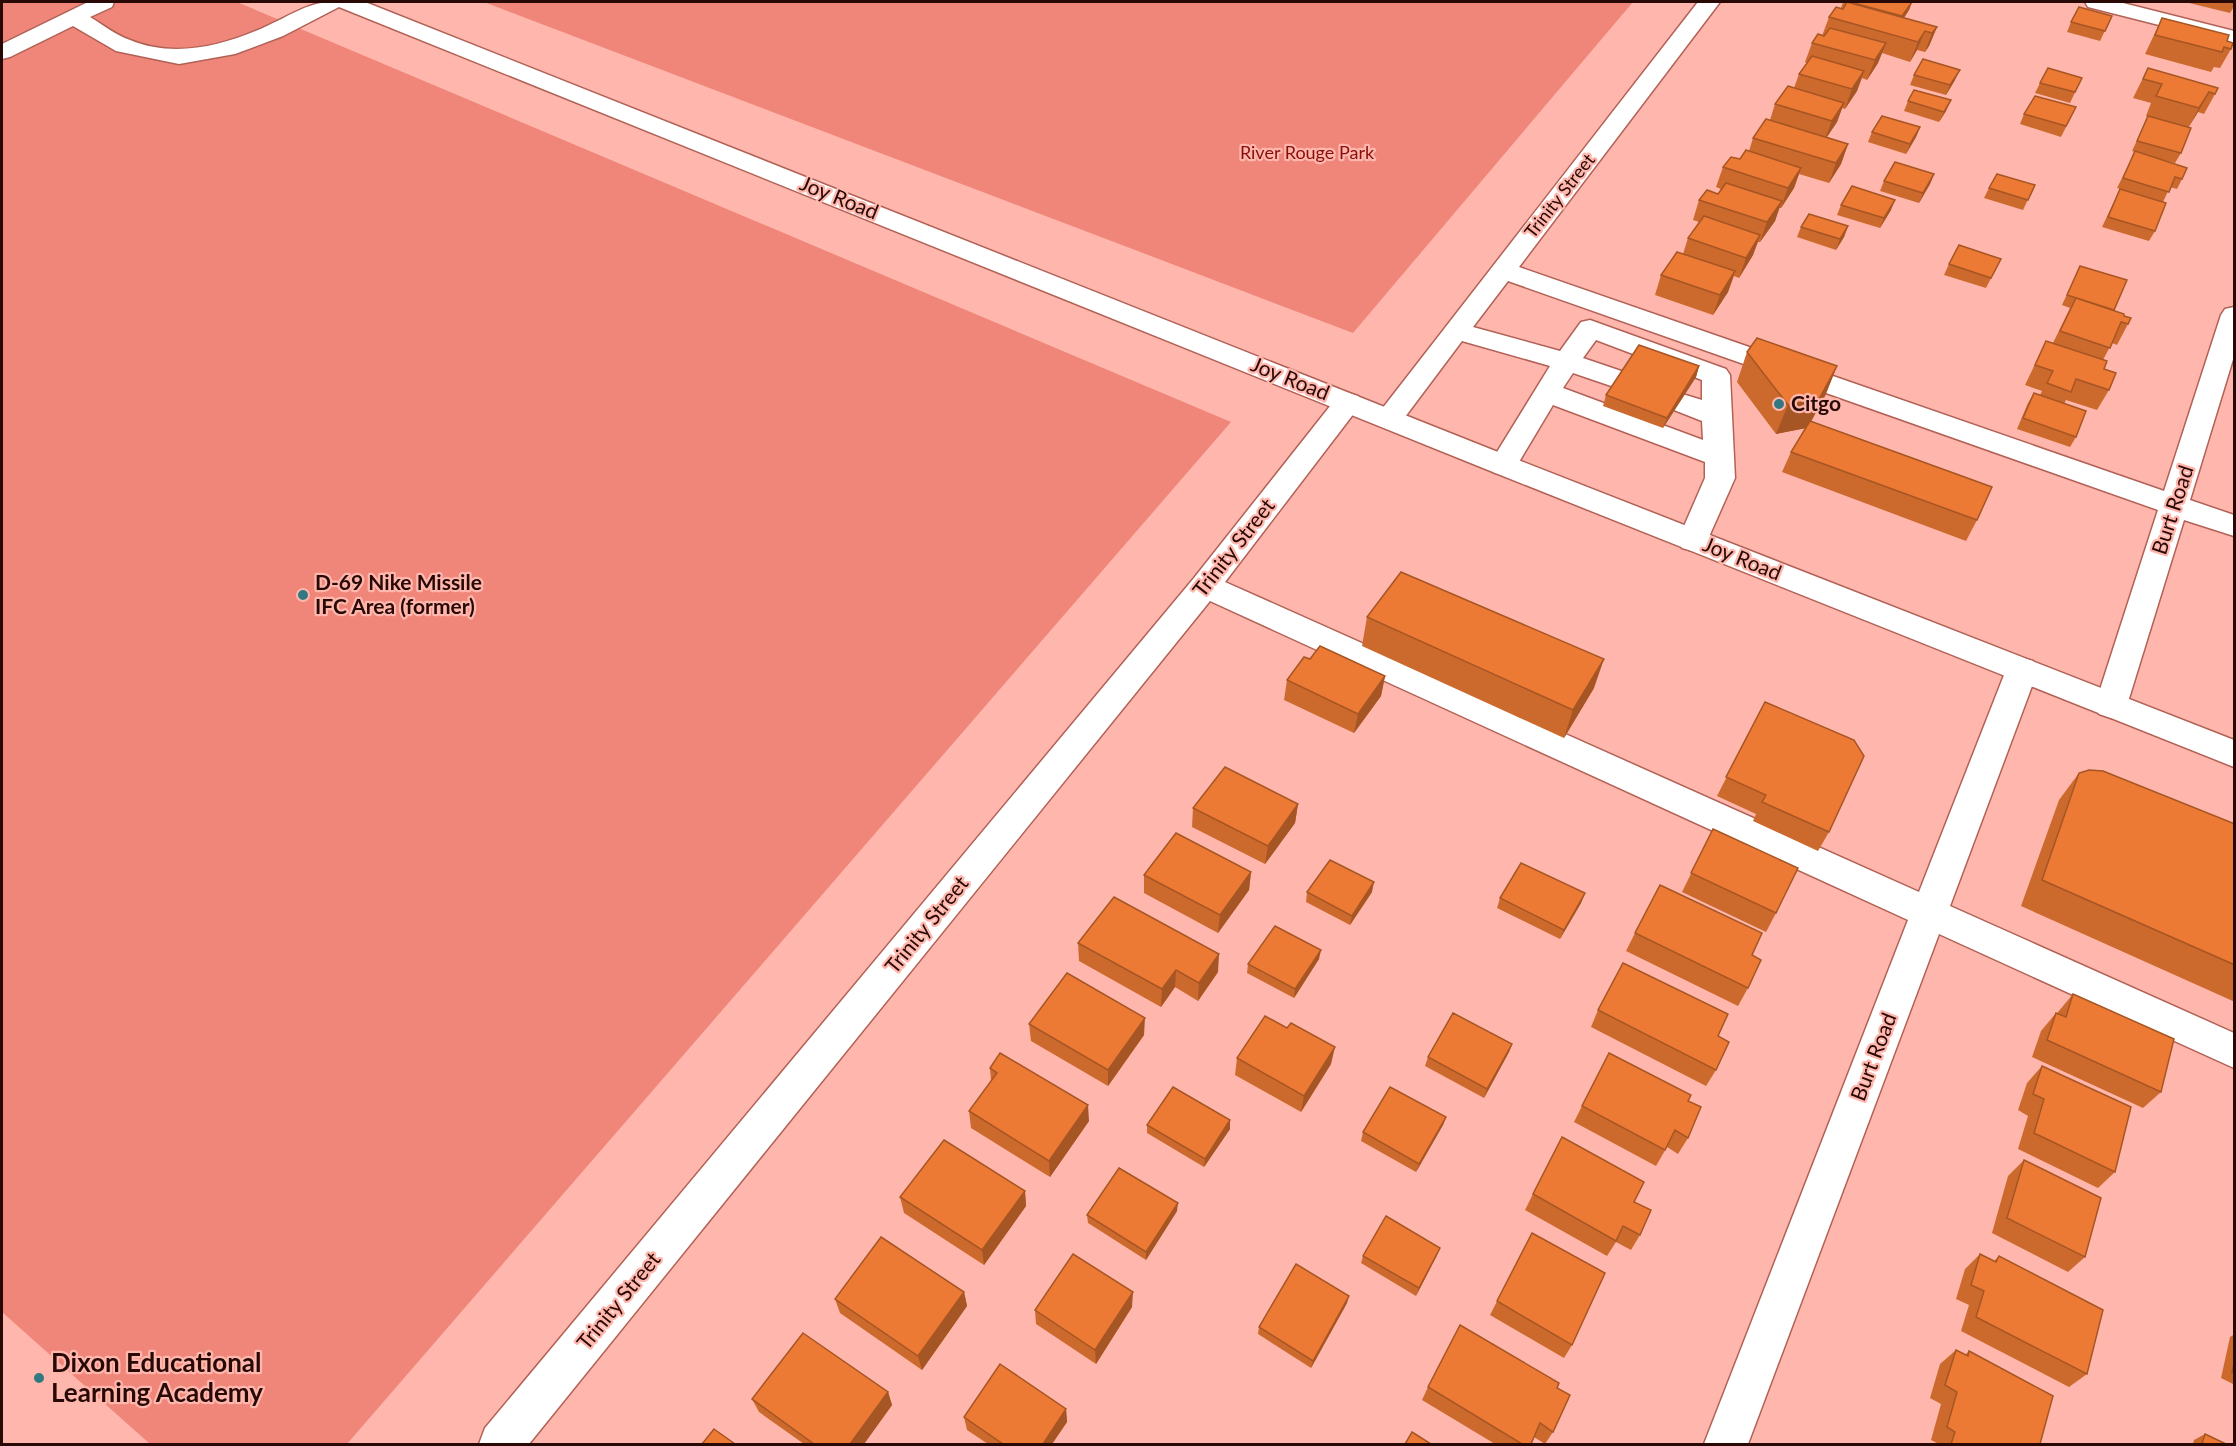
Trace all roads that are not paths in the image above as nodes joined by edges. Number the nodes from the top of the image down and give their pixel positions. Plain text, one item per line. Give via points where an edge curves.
1 (104, 2) edge
2 (331, 2) edge
3 (347, 2) edge
4 (1709, 2) edge
5 (2096, 2) edge
6 (73, 17) junction
7 (2235, 38) edge
8 (2, 52) edge
9 (1503, 270) junction
10 (2235, 315) edge
11 (1456, 331) junction
12 (1567, 362) junction
13 (1620, 380) edge
14 (1546, 392) junction
15 (1348, 402) junction
16 (1679, 402) edge
17 (1716, 416) junction
18 (1389, 418) junction
19 (1718, 456) junction
20 (1503, 465) junction
21 (2175, 505) junction
22 (2235, 526) edge
23 (1693, 540) junction
24 (1205, 586) junction
25 (2022, 670) junction
26 (2111, 705) junction
27 (2235, 754) edge
28 (1929, 913) junction
29 (2235, 1051) edge
30 (501, 1444) edge
31 (1726, 1444) edge

1 - 6 street
2 - 6 street via 275,31 227,49 179,57 124,46
3 - 15 street, Joy Road
4 - 9 street, Trinity Street
5 - 7 street
6 - 8 street
9 - 11 street, Trinity Street
9 - 21 street
10 - 21 street, Burt Road
11 - 12 street
11 - 18 street, Trinity Street
12 - 13 street
12 - 14 street
12 - 17 street via 1590,328 1716,375
14 - 19 street
14 - 20 street
15 - 18 street, Joy Road
15 - 24 street, Trinity Street
16 - 17 street
17 - 19 street
18 - 20 street, Joy Road
19 - 23 street via 1720,478
20 - 23 street, Joy Road
21 - 22 street
21 - 26 street, Burt Road
23 - 25 street, Joy Road
24 - 28 street
24 - 30 street, Trinity Street
25 - 26 street, Joy Road
25 - 28 street, Burt Road
26 - 27 street, Joy Road
28 - 29 street
28 - 31 street, Burt Road

